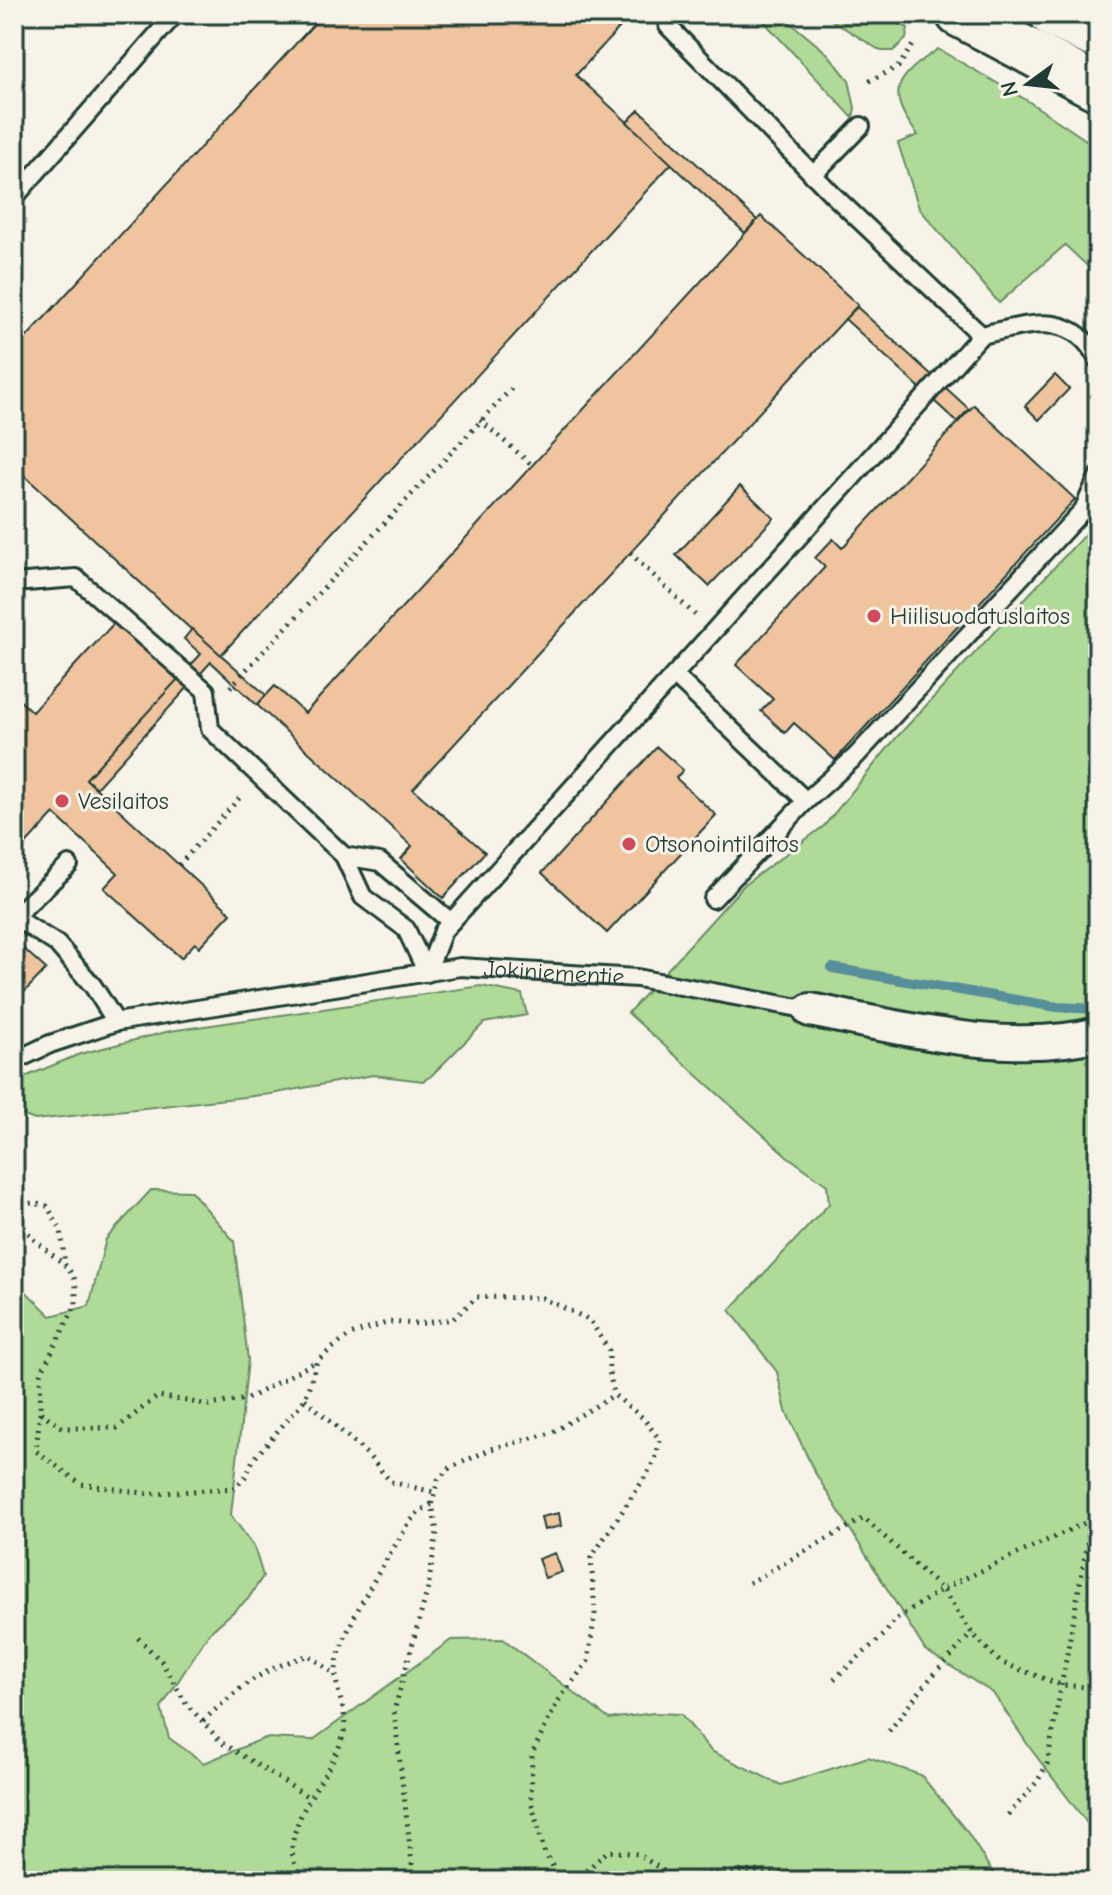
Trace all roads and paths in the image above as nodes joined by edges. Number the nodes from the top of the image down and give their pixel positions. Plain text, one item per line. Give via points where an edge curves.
1 (175, 14) edge
2 (959, 14) edge
3 (1052, 14) edge
4 (668, 26) dead end
5 (1098, 37) edge
6 (915, 42) dead end
7 (869, 81) dead end
8 (1098, 88) edge
9 (861, 126) dead end
10 (813, 175) junction
11 (14, 198) edge
12 (981, 335) junction
13 (1098, 360) edge
14 (513, 387) dead end
15 (480, 420) junction
16 (532, 465) dead end
17 (1098, 477) edge
18 (630, 553) dead end
19 (14, 583) edge
20 (713, 632) junction
21 (674, 675) junction
22 (208, 711) junction
23 (259, 776) junction
24 (806, 801) junction
25 (344, 856) junction
26 (69, 865) dead end
27 (179, 865) dead end
28 (713, 899) dead end
29 (451, 922) junction
30 (427, 973) junction
31 (810, 1010) joint
32 (116, 1022) junction
33 (1098, 1034) edge
34 (14, 1061) edge
35 (14, 1206) edge
36 (14, 1214) edge
37 (66, 1266) junction
38 (317, 1361) junction
39 (614, 1395) junction
40 (305, 1399) junction
41 (40, 1412) junction
42 (434, 1492) junction
43 (432, 1504) junction
44 (1098, 1514) edge
45 (1091, 1520) junction
46 (749, 1583) dead end
47 (942, 1589) junction
48 (972, 1633) junction
49 (138, 1638) dead end
50 (335, 1674) junction
51 (834, 1679) dead end
52 (1061, 1685) junction
53 (1098, 1688) edge
54 (203, 1721) junction
55 (889, 1731) dead end
56 (310, 1798) junction
57 (1008, 1815) dead end
58 (297, 1873) junction
59 (285, 1881) edge
60 (309, 1881) edge
61 (414, 1881) edge
62 (564, 1881) edge
63 (679, 1881) edge
64 (685, 1881) edge
65 (888, 1881) edge

1 - 11 lane
2 - 8 highway
3 - 5 highway
4 - 10 lane
6 - 7 path via 898,67
9 - 10 lane
10 - 12 lane
12 - 13 lane via 1049,324 1071,328 1090,344
12 - 20 lane
14 - 15 path
15 - 16 path
15 - 22 path
17 - 24 lane via 1083,510 856,756
18 - 20 path
19 - 22 lane via 76,578 206,691
20 - 21 lane
21 - 24 lane
21 - 29 lane
22 - 23 lane via 210,729
23 - 25 lane
23 - 27 path
24 - 28 lane
25 - 29 lane via 380,862
25 - 30 lane via 363,897 406,929
26 - 32 lane via 14,917 57,944
29 - 30 lane
30 - 31 lane, Jokiniementie via 460,967 637,978
30 - 32 lane, Jokiniementie
31 - 33 street, Jokiniementie via 966,1039 1068,1042
32 - 34 lane, Jokiniementie
35 - 37 path via 47,1206 61,1230
36 - 37 path via 33,1239
37 - 41 path via 77,1298 41,1373
38 - 39 path via 350,1335 389,1322 453,1319 477,1297 542,1298 590,1320 609,1351
38 - 40 path
38 - 41 path via 247,1399 209,1405 158,1396 117,1428 63,1428
39 - 42 path via 551,1433 491,1449 448,1469
39 - 62 path via 660,1440 655,1460 591,1558 595,1613 588,1661 558,1701 532,1754 531,1801 545,1854
40 - 41 path via 235,1488 150,1494 81,1484 36,1451
40 - 42 path via 391,1482
42 - 43 path
43 - 50 path via 418,1512 396,1544 339,1649
43 - 61 path via 437,1532 428,1588 394,1711
44 - 45 path
45 - 47 path
45 - 52 path
46 - 47 path via 864,1518
47 - 48 path
47 - 51 path via 894,1621
48 - 52 path via 1000,1662
48 - 55 path
49 - 54 path via 162,1662
50 - 54 path via 309,1655 280,1664 246,1682
50 - 56 path via 346,1727
52 - 53 path
52 - 57 path via 1047,1764
54 - 56 path via 222,1743
56 - 58 path via 292,1849
58 - 59 path
58 - 60 path
62 - 63 path via 581,1875 608,1851 638,1854
64 - 65 path via 707,1873 753,1871

